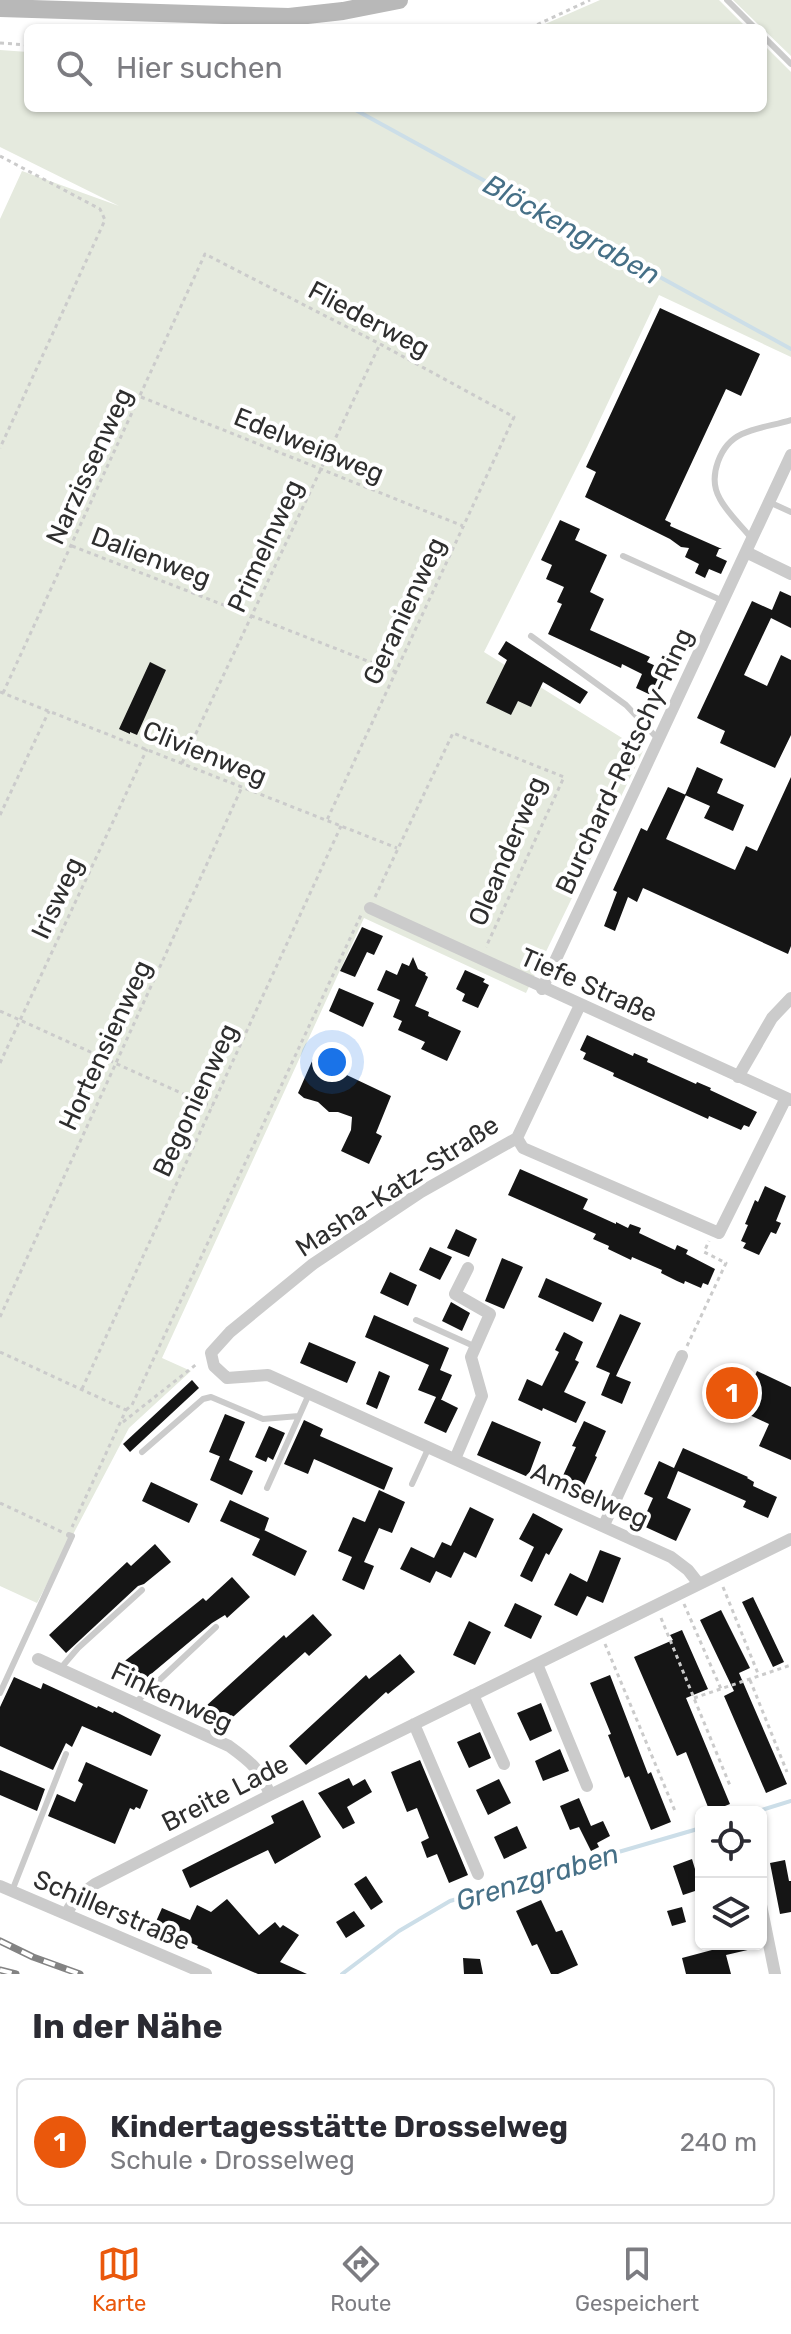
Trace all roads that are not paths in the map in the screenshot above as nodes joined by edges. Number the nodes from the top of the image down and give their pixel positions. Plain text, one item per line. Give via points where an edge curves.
1 (399, 0) edge
2 (727, 0) edge
3 (0, 8) edge
4 (751, 24) edge
5 (767, 40) edge
6 (791, 64) edge
7 (791, 420) edge
8 (791, 455) edge
9 (769, 502) junction
10 (791, 512) edge
11 (752, 539) junction
12 (746, 552) junction
13 (623, 556) dead end
14 (791, 574) edge
15 (723, 601) junction
16 (531, 636) dead end
17 (658, 739) junction
18 (370, 908) road end
19 (542, 989) junction
20 (791, 998) edge
21 (580, 1005) junction
22 (738, 1077) junction
23 (788, 1099) edge
24 (517, 1138) junction
25 (468, 1268) dead end
26 (416, 1320) dead end
27 (476, 1347) junction
28 (682, 1356) road end
29 (268, 1375) joint
30 (309, 1394) junction
31 (299, 1416) junction
32 (429, 1447) junction
33 (142, 1452) dead end
34 (455, 1459) junction
35 (412, 1484) dead end
36 (267, 1488) dead end
37 (604, 1525) junction
38 (69, 1535) road end
39 (791, 1539) edge
40 (699, 1584) junction
41 (142, 1590) dead end
42 (216, 1627) dead end
43 (38, 1659) dead end
44 (537, 1664) junction
45 (60, 1669) junction
46 (0, 1693) edge
47 (473, 1695) junction
48 (135, 1703) junction
49 (414, 1724) junction
50 (66, 1754) dead end
51 (504, 1764) dead end
52 (587, 1786) dead end
53 (270, 1795) junction
54 (478, 1874) dead end
55 (6, 1889) edge
56 (66, 1914) junction
57 (767, 1935) edge
58 (206, 1974) edge
59 (775, 1974) edge

1 - 3 main road via 289,17
2 - 4 lane
5 - 6 lane
7 - 11 lane via 740,435 718,461 718,497
8 - 9 street, Burchard-Retschy-Ring
9 - 10 lane
9 - 11 street, Burchard-Retschy-Ring
11 - 12 street, Burchard-Retschy-Ring
12 - 14 street
12 - 15 street, Burchard-Retschy-Ring
13 - 15 lane
15 - 17 street, Burchard-Retschy-Ring
16 - 17 lane via 626,705
17 - 19 street, Burchard-Retschy-Ring
18 - 19 street, Tiefe Straße
19 - 21 street, Tiefe Straße
20 - 22 street via 772,1018
21 - 22 street, Tiefe Straße
21 - 24 street, Masha-Katz-Straße
22 - 23 street, Tiefe Straße
23 - 24 street via 719,1233 523,1148
24 - 29 street, Masha-Katz-Straße via 421,1192 313,1264 211,1353 214,1366 227,1378
25 - 27 street via 455,1294 490,1314
26 - 27 lane
27 - 34 street via 471,1357 482,1396
28 - 37 street
29 - 30 street, Amselweg
30 - 31 lane
30 - 32 street, Amselweg
31 - 33 lane via 263,1419 211,1397
31 - 36 lane
32 - 34 street, Amselweg
32 - 35 lane
34 - 37 street, Amselweg
37 - 40 street, Amselweg via 671,1557
38 - 46 lane
39 - 40 street, Breite Lade
40 - 44 street, Breite Lade
41 - 45 lane
42 - 48 lane
43 - 45 street, Finkenweg
44 - 47 street, Breite Lade
44 - 52 street
45 - 48 street, Finkenweg
47 - 49 street, Breite Lade
47 - 51 street
48 - 53 street, Finkenweg via 229,1746 263,1776
49 - 53 street, Breite Lade
49 - 54 street
50 - 55 lane
53 - 56 street, Breite Lade via 95,1884
55 - 56 street, Schillerstraße
56 - 58 street, Schillerstraße
57 - 59 street

